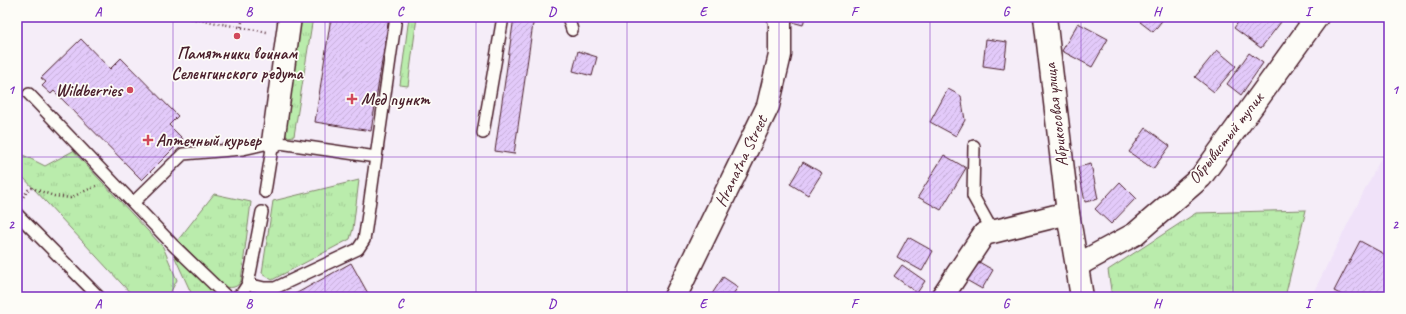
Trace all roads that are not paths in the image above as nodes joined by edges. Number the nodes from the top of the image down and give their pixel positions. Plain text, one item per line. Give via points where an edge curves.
1 (290, 17) edge
2 (396, 17) edge
3 (503, 17) edge
4 (568, 17) edge
5 (778, 17) edge
6 (1045, 17) edge
7 (1317, 17) edge
8 (572, 30) dead end
9 (29, 94) dead end
10 (483, 133) dead end
11 (272, 142) junction
12 (974, 146) dead end
13 (376, 157) junction
14 (265, 192) dead end
15 (133, 203) junction
16 (262, 212) dead end
17 (1068, 212) junction
18 (19, 216) edge
19 (993, 232) junction
20 (1077, 267) junction
21 (248, 284) junction
22 (99, 297) edge
23 (227, 297) edge
24 (236, 297) edge
25 (674, 297) edge
26 (942, 297) edge
27 (1082, 297) edge

1 - 11 street
2 - 13 lane
3 - 10 lane
4 - 8 lane
5 - 25 street, Hranatna Street via 780,55 768,106
6 - 17 street, Абрикосовая улица
7 - 20 street, Обрывистый тупик via 1201,177 1135,234
9 - 15 lane
11 - 13 lane
11 - 14 lane
11 - 15 lane via 243,149 183,154
12 - 19 lane via 973,196
13 - 21 lane via 364,240 358,249 275,288
15 - 23 lane
16 - 21 lane
17 - 19 street
17 - 20 street, Абрикосовая улица
18 - 22 lane
19 - 26 street via 984,234
20 - 27 street, Абрикосовая улица
21 - 24 lane

